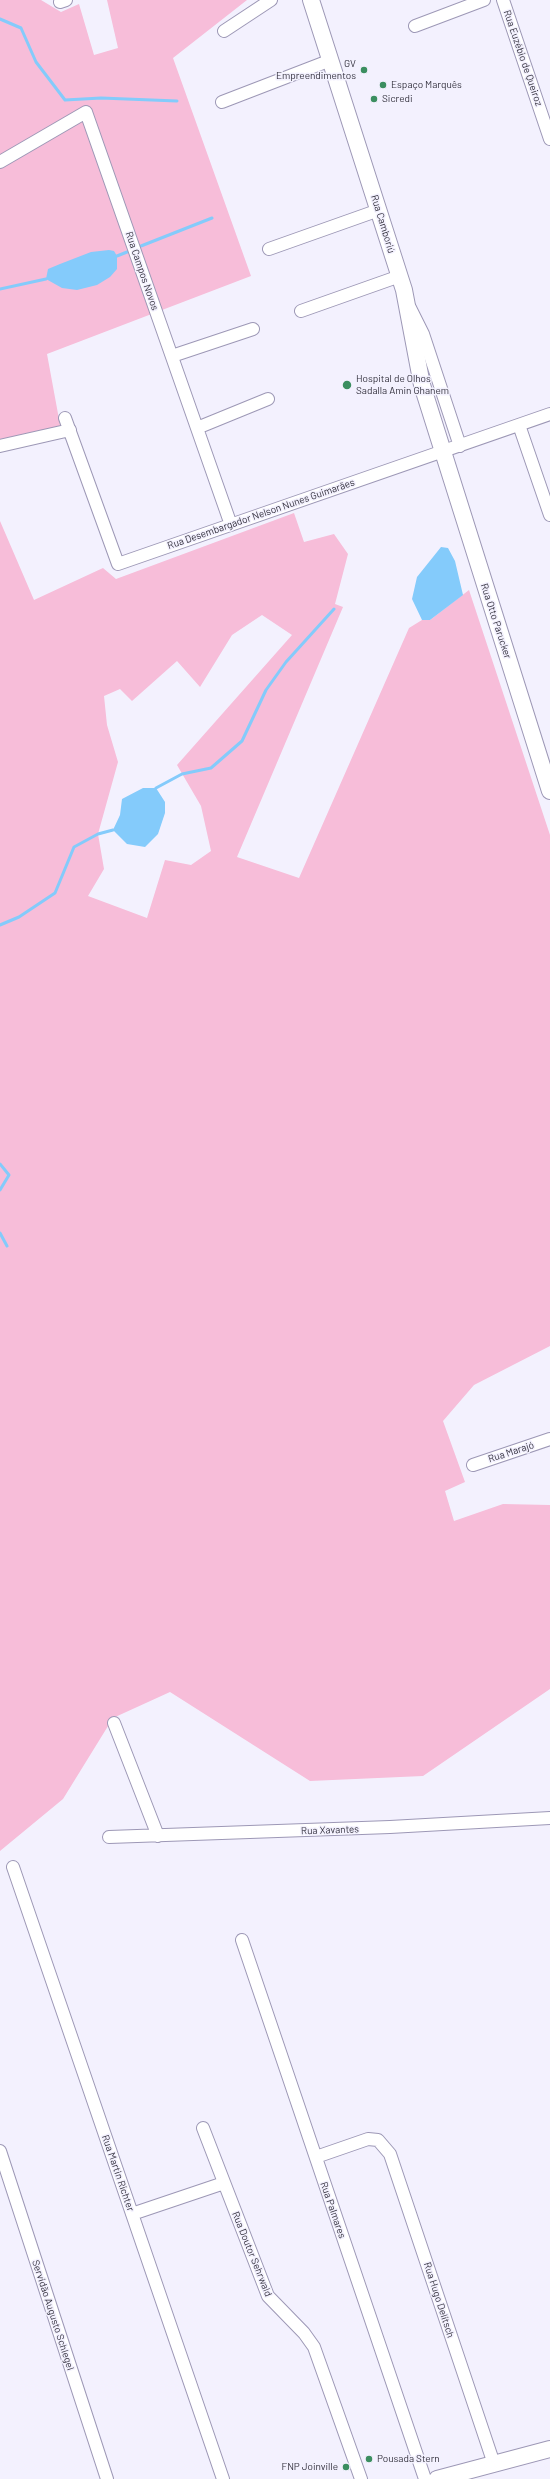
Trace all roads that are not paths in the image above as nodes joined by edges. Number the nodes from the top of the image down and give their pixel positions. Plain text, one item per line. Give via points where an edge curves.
1 (271, 0) edge
2 (311, 0) edge
3 (484, 0) edge
4 (503, 0) edge
5 (415, 26) dead end
6 (224, 31) dead end
7 (332, 60) junction
8 (222, 102) dead end
9 (550, 138) edge
10 (0, 162) edge
11 (379, 210) junction
12 (269, 249) dead end
13 (400, 276) junction
14 (407, 303) junction
15 (301, 311) dead end
16 (253, 329) dead end
17 (172, 356) junction
18 (268, 399) dead end
19 (550, 414) edge
20 (519, 425) junction
21 (197, 428) junction
22 (0, 446) edge
23 (460, 446) junction
24 (443, 452) junction
25 (550, 515) edge
26 (231, 525) junction
27 (550, 790) edge
28 (550, 1440) edge
29 (473, 1465) dead end
30 (114, 1723) dead end
31 (550, 1818) edge
32 (158, 1836) junction
33 (109, 1837) dead end
34 (13, 1867) dead end
35 (242, 1940) dead end
36 (203, 2128) dead end
37 (0, 2151) edge
38 (316, 2157) junction
39 (224, 2183) junction
40 (132, 2214) junction
41 (550, 2448) edge
42 (494, 2464) junction
43 (442, 2478) edge
44 (107, 2479) edge
45 (223, 2479) edge
46 (361, 2479) edge
47 (425, 2479) edge

1 - 6 street
2 - 7 main road, Rua Camboriú
3 - 5 street
4 - 9 street, Rua Euzébio de Queiroz
7 - 8 street
7 - 11 main road, Rua Camboriú
10 - 17 street, Rua Campos Novos via 86,112
11 - 12 street
11 - 13 main road, Rua Camboriú
13 - 14 main road, Rua Camboriú
13 - 15 street
14 - 23 street via 423,334
14 - 24 main road, Rua Camboriú via 418,369
16 - 17 street
17 - 21 street, Rua Campos Novos
18 - 21 street
19 - 20 street, Rua Desembargador Nelson Nunes Guimarães
20 - 23 street, Rua Desembargador Nelson Nunes Guimarães
20 - 25 street
21 - 26 street, Rua Campos Novos
22 - 26 street, Rua Desembargador Nelson Nunes Guimarães via 68,424 118,564
23 - 24 street, Rua Desembargador Nelson Nunes Guimarães
24 - 26 street, Rua Desembargador Nelson Nunes Guimarães
24 - 27 main road, Rua Otto Parucker
28 - 29 street, Rua Marajó
30 - 32 street
31 - 32 street, Rua Xavantes via 390,1828
32 - 33 street, Rua Xavantes
34 - 40 street, Rua Martin Richter
35 - 38 street, Rua Palmares
36 - 39 street, Rua Doutor Sehrwald
37 - 44 street, Servidão Augusto Schlegel
38 - 42 street, Rua Hugo Delitsch via 368,2139 378,2140 390,2154
38 - 47 street, Rua Palmares
39 - 40 street
39 - 46 street, Rua Doutor Sehrwald via 268,2296 314,2347
40 - 45 street, Rua Martin Richter
41 - 42 main road
42 - 43 main road

